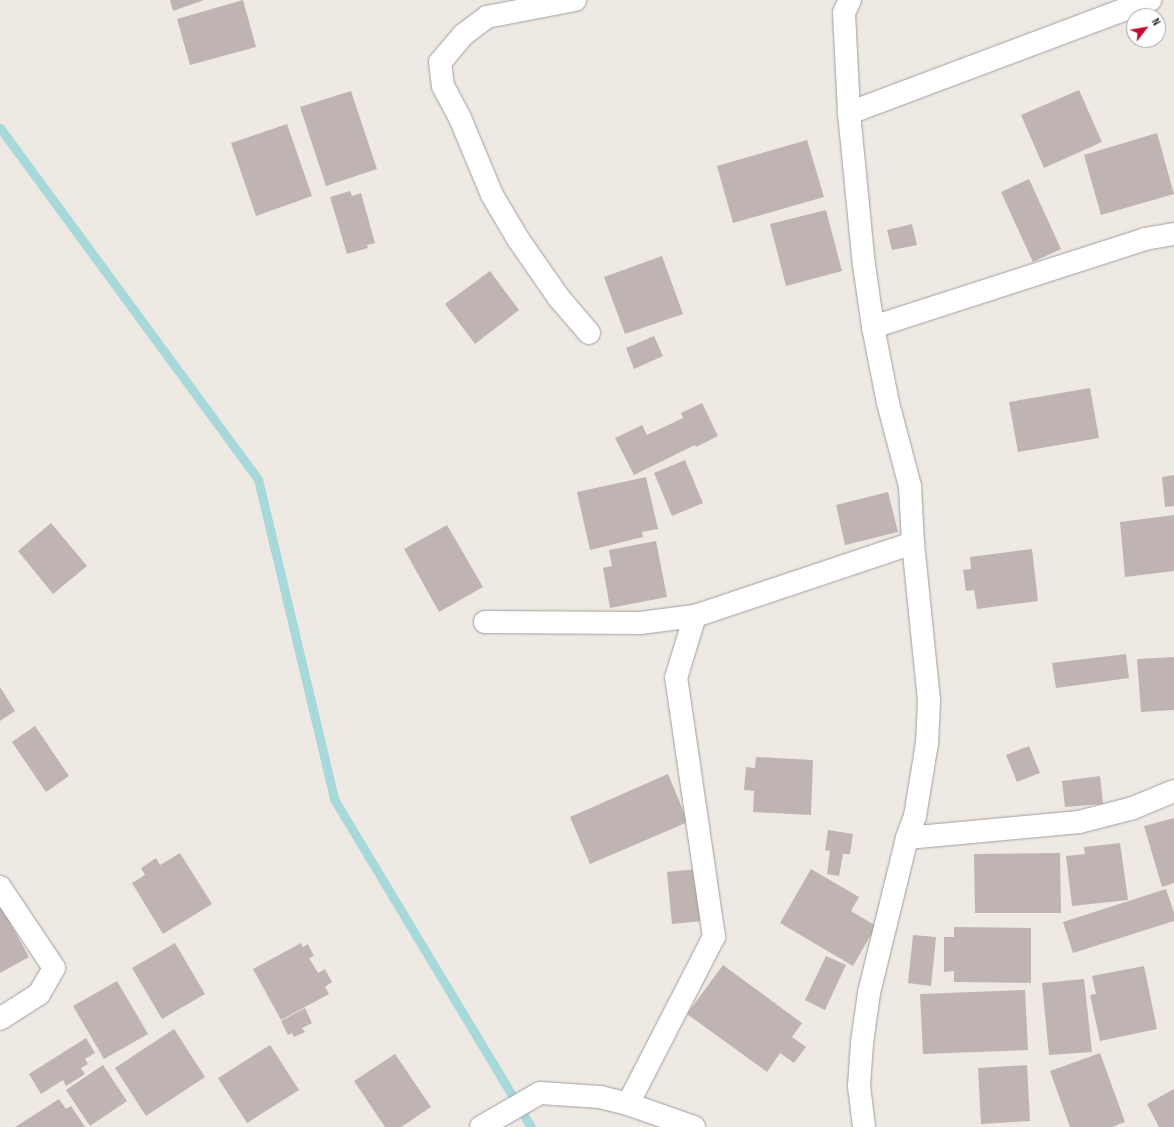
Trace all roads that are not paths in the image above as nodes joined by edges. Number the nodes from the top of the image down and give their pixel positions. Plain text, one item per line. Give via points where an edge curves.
1 (575, 0) edge
2 (1150, 0) edge
3 (842, 4) edge
4 (849, 113) junction
5 (1174, 234) edge
6 (873, 327) junction
7 (589, 333) dead end
8 (913, 544) junction
9 (695, 616) junction
10 (485, 622) dead end
11 (1174, 791) edge
12 (907, 838) junction
13 (0, 887) edge
14 (0, 1019) edge
15 (628, 1104) junction
16 (481, 1127) edge
17 (694, 1127) edge
18 (864, 1127) edge

1 - 7 street via 487,18 463,35 440,62 443,86 460,118 492,195 518,239
2 - 4 street
3 - 4 street
4 - 6 street via 864,265
5 - 6 street via 1145,239
6 - 8 street via 888,403 910,486
8 - 9 street
8 - 12 street via 928,701 927,743 915,816
9 - 10 street via 640,623
9 - 15 street via 676,678 714,937
11 - 12 street via 1133,808 1079,822
12 - 18 street via 867,1008 859,1086
13 - 14 street via 54,968 39,994
15 - 16 street via 600,1097 540,1093
15 - 17 street

